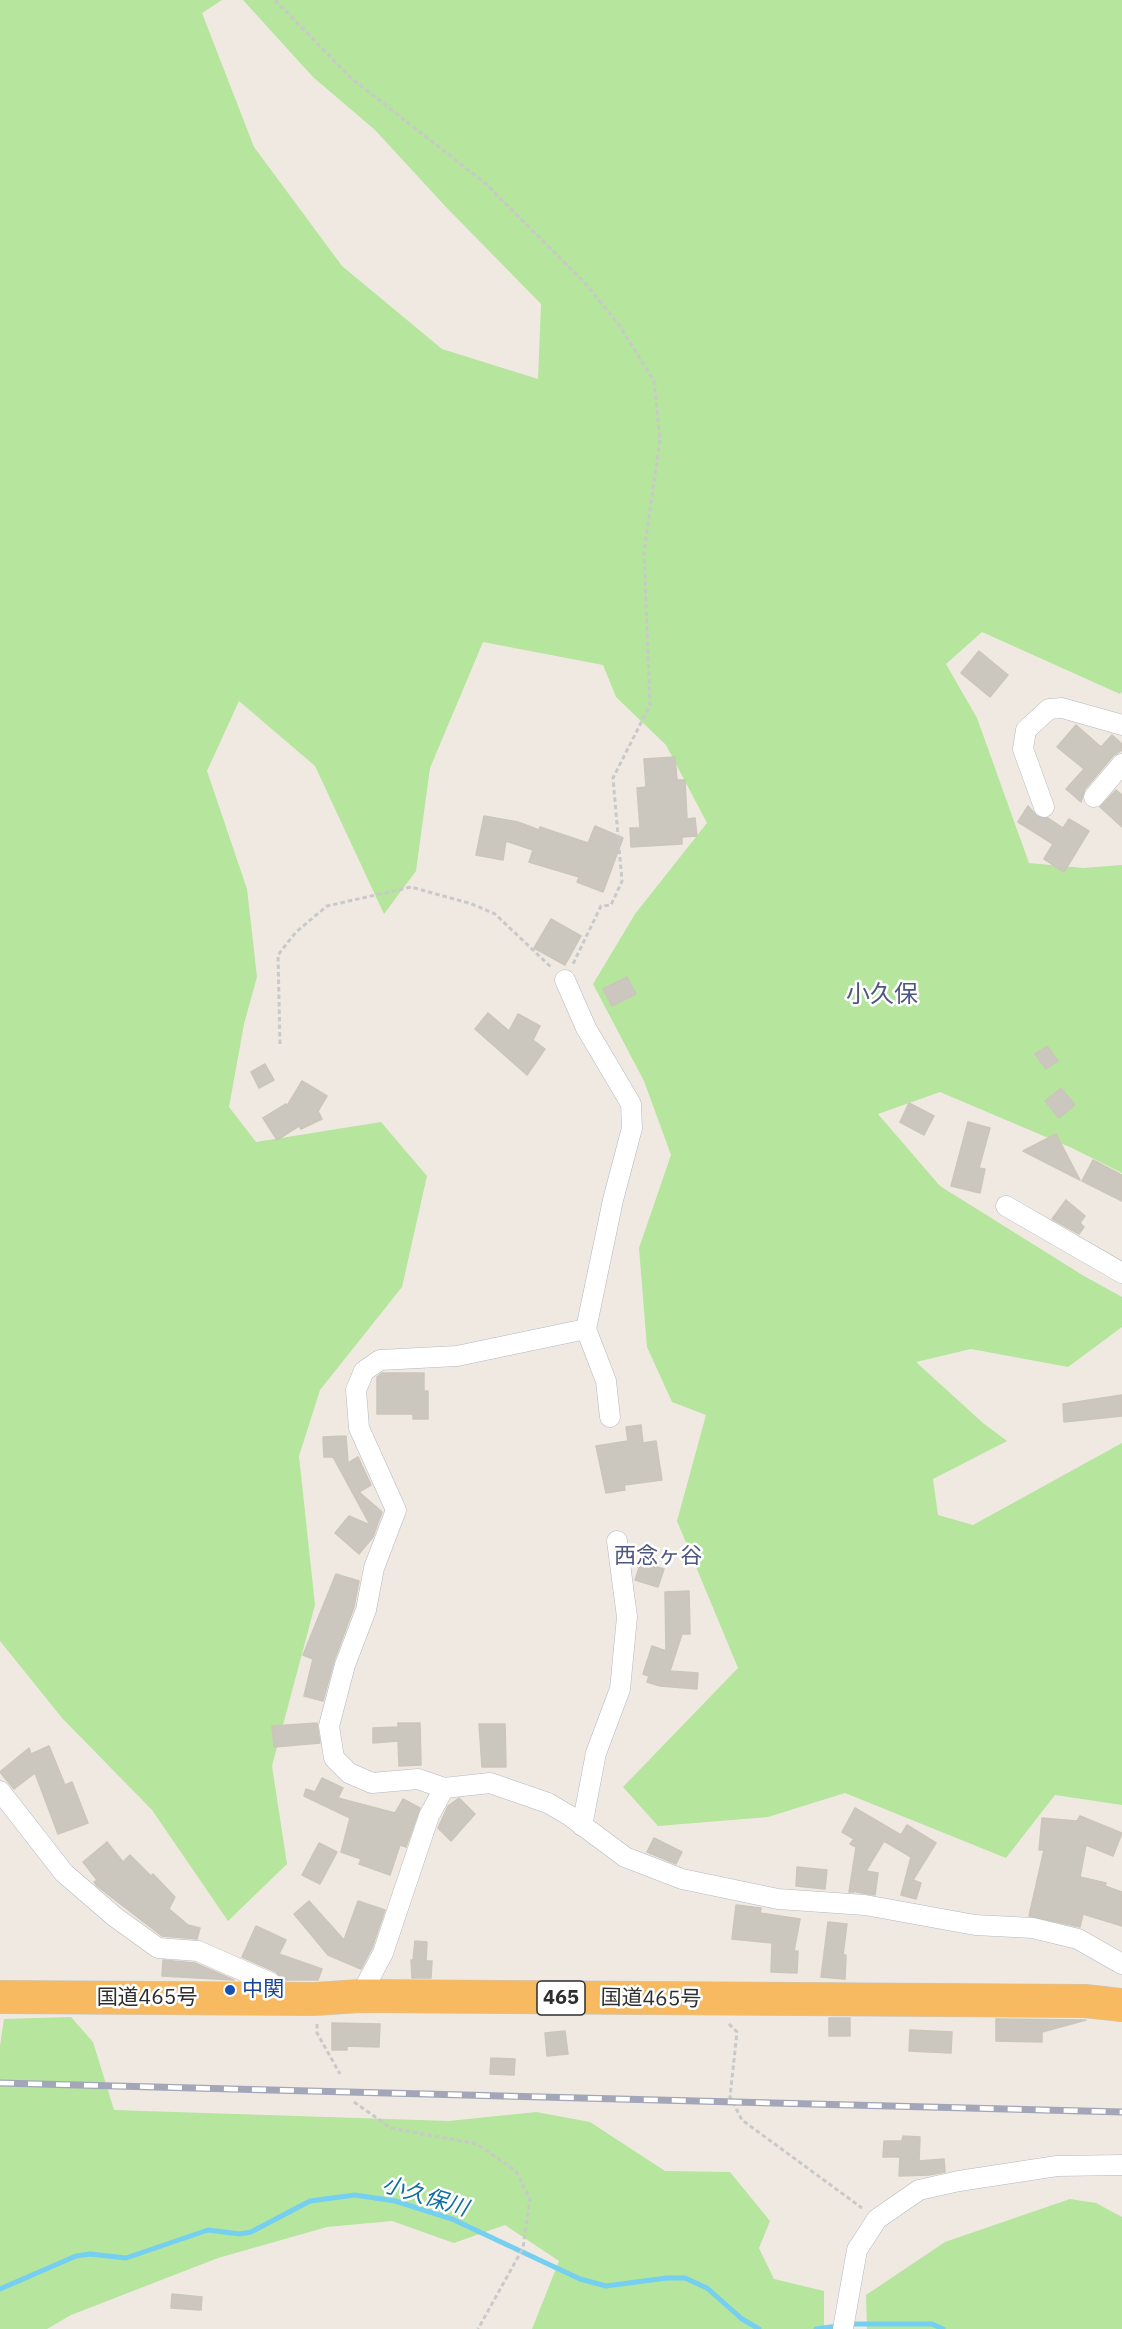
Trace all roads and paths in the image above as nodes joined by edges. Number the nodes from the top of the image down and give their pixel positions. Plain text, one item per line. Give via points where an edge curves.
1 (275, 0) edge
2 (1122, 725) edge
3 (1122, 764) edge
4 (1094, 797) dead end
5 (1044, 807) dead end
6 (565, 980) junction
7 (280, 1044) dead end
8 (1006, 1206) dead end
9 (1122, 1273) edge
10 (586, 1329) junction
11 (610, 1417) dead end
12 (617, 1541) dead end
13 (444, 1788) junction
14 (0, 1791) edge
15 (582, 1826) junction
16 (1122, 1964) edge
17 (360, 1996) junction
18 (0, 1997) edge
19 (280, 1998) junction
20 (314, 1999) junction
21 (705, 2000) junction
22 (1122, 2005) edge
23 (340, 2074) dead end
24 (354, 2102) dead end
25 (1122, 2165) edge
26 (877, 2218) junction
27 (844, 2321) edge
28 (478, 2329) edge

1 - 6 path via 351,78 485,183 585,283 619,325 654,381 660,440 644,552 650,705 613,778 622,880 611,904 601,906
2 - 5 street via 1062,708 1049,709 1026,730 1023,749
3 - 4 street
6 - 7 path via 495,914 472,903 411,887 370,896 327,906 296,932 278,955
6 - 10 street via 586,1028 631,1104 632,1128
8 - 9 street
10 - 11 street via 606,1381
10 - 13 street via 457,1356 380,1360 364,1371 356,1390 359,1428 396,1510 374,1568 366,1610 345,1665 329,1726 334,1758 349,1773 372,1783 418,1779
12 - 15 street via 627,1617 620,1689 596,1753
13 - 15 street via 490,1784 548,1803
13 - 17 street via 429,1816 383,1953
14 - 19 street via 64,1873 115,1917 158,1948 198,1951 271,1983
15 - 16 street via 625,1857 682,1879 778,1899 865,1905 975,1925 1033,1928 1078,1939
17 - 20 highway, 国道465号 / 465
17 - 21 highway, 国道465号 / 465
18 - 19 highway, 国道465号 / 465
19 - 20 highway, 国道465号 / 465
20 - 23 path via 317,2033
21 - 22 highway, 国道465号 / 465 via 1085,2001
21 - 26 path via 737,2032 730,2097 742,2120
24 - 28 path via 391,2128 477,2144 516,2171 530,2199 523,2248
25 - 26 street via 1058,2166 959,2181 920,2190
26 - 27 street via 857,2250

